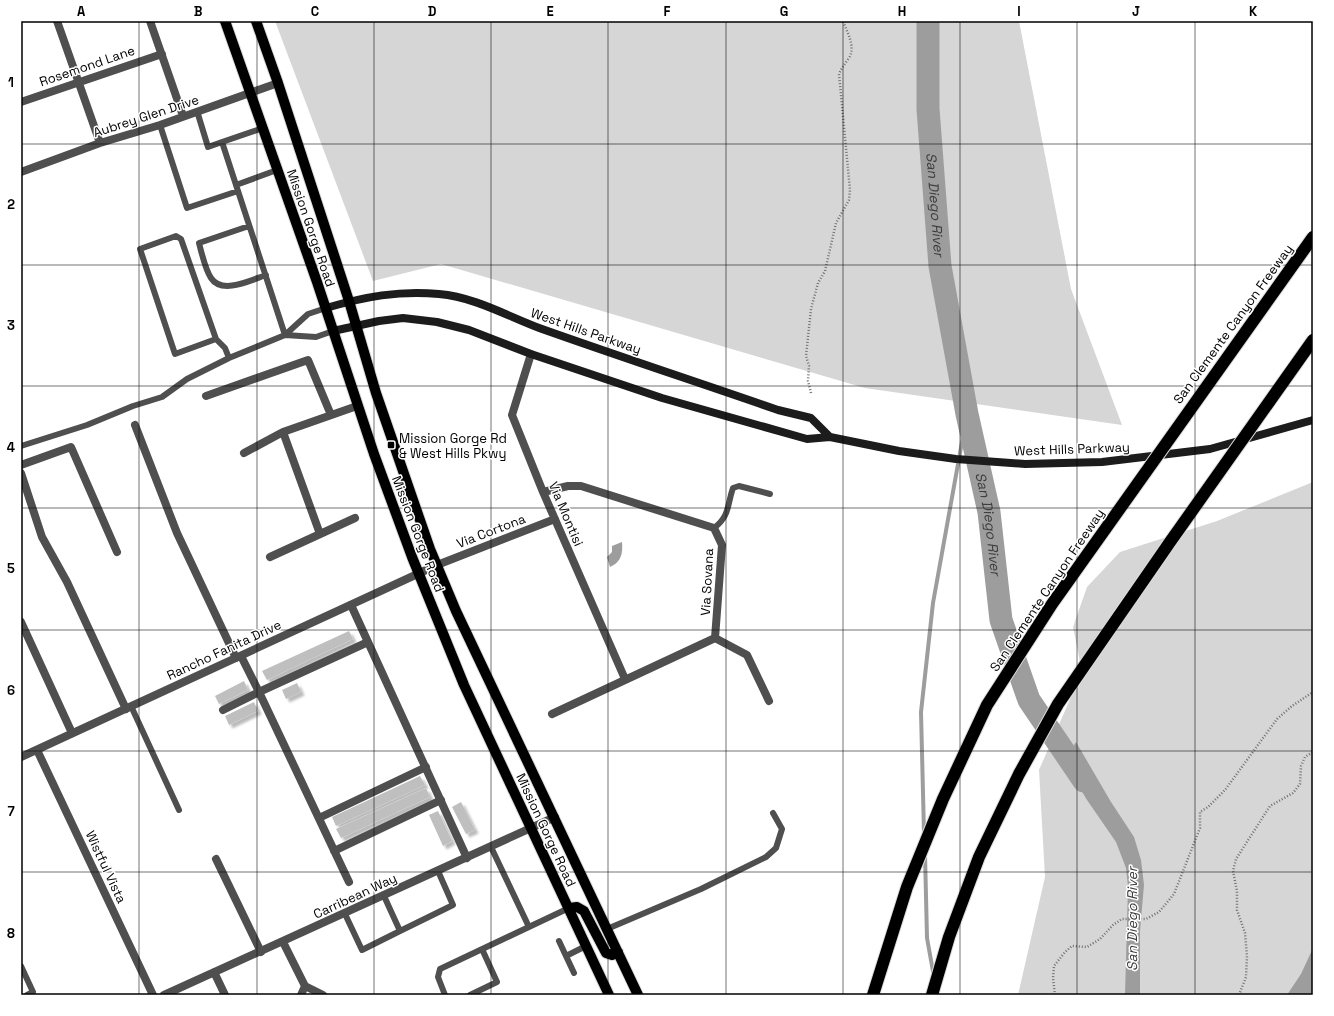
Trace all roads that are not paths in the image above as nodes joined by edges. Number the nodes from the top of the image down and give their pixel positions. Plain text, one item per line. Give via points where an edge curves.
1 (56, 21) edge
2 (150, 21) edge
3 (224, 21) edge
4 (256, 21) edge
5 (162, 54) junction
6 (78, 82) junction
7 (278, 83) junction
8 (250, 93) junction
9 (21, 102) edge
10 (197, 111) junction
11 (183, 116) junction
12 (160, 125) junction
13 (263, 128) junction
14 (222, 142) junction
15 (100, 143) junction
16 (277, 170) junction
17 (21, 172) edge
18 (237, 188) junction
19 (250, 226) junction
20 (1313, 237) edge
21 (266, 275) junction
22 (349, 301) junction
23 (326, 308) junction
24 (357, 326) junction
25 (333, 331) junction
26 (285, 335) junction
27 (216, 339) junction
28 (1313, 340) edge
29 (531, 354) junction
30 (229, 358) junction
31 (206, 396) dead end
32 (357, 406) junction
33 (331, 415) junction
34 (1313, 420) edge
35 (135, 425) dead end
36 (283, 432) junction
37 (830, 437) junction
38 (21, 446) edge
39 (244, 453) dead end
40 (21, 465) edge
41 (21, 473) edge
42 (542, 492) junction
43 (770, 494) dead end
44 (355, 518) dead end
45 (555, 519) junction
46 (714, 528) junction
47 (320, 534) junction
48 (117, 552) dead end
49 (270, 557) dead end
50 (437, 565) junction
51 (419, 573) junction
52 (351, 605) junction
53 (21, 622) edge
54 (715, 638) junction
55 (368, 642) junction
56 (238, 657) junction
57 (625, 679) junction
58 (259, 692) junction
59 (769, 701) dead end
60 (129, 707) junction
61 (223, 710) dead end
62 (552, 714) dead end
63 (72, 733) junction
64 (37, 750) junction
65 (21, 757) edge
66 (426, 767) junction
67 (441, 800) junction
68 (179, 810) dead end
69 (773, 814) dead end
70 (555, 817) junction
71 (319, 818) junction
72 (531, 828) junction
73 (491, 847) junction
74 (334, 851) junction
75 (468, 858) junction
76 (216, 859) dead end
77 (438, 871) junction
78 (349, 882) dead end
79 (384, 896) junction
80 (569, 908) junction
81 (345, 914) junction
82 (529, 927) junction
83 (607, 929) junction
84 (400, 931) junction
85 (559, 941) dead end
86 (283, 942) junction
87 (586, 946) junction
88 (482, 949) junction
89 (261, 952) junction
90 (618, 952) junction
91 (566, 956) junction
92 (21, 966) edge
93 (214, 972) junction
94 (574, 973) dead end
95 (305, 986) junction
96 (27, 995) edge
97 (153, 995) edge
98 (164, 995) edge
99 (225, 995) edge
100 (301, 995) edge
101 (323, 995) edge
102 (446, 995) edge
103 (470, 995) edge
104 (609, 995) edge
105 (638, 995) edge
106 (873, 995) edge
107 (932, 995) edge

1 - 6 street
2 - 5 street
3 - 8 main road, Mission Gorge Road
4 - 7 main road, Mission Gorge Road
5 - 6 street, Rosemond Lane
5 - 11 street
6 - 9 street, Rosemond Lane
6 - 15 street
7 - 8 street, Aubrey Glen Drive
7 - 22 main road, Mission Gorge Road
8 - 10 street, Aubrey Glen Drive
8 - 13 main road, Mission Gorge Road
10 - 11 street, Aubrey Glen Drive
10 - 14 lane via 208,147
11 - 12 street, Aubrey Glen Drive
12 - 15 street, Aubrey Glen Drive
12 - 18 lane via 187,208
13 - 14 lane
13 - 16 main road, Mission Gorge Road
14 - 18 lane
15 - 17 street, Aubrey Glen Drive
16 - 18 lane
16 - 23 main road, Mission Gorge Road
18 - 19 lane
19 - 21 lane
19 - 21 lane via 199,243 211,278 217,284 229,286
20 - 106 highway, San Clemente Canyon Freeway, bridge via 1052,604 988,705 943,799 907,887
21 - 26 lane
22 - 23 main road, West Hills Parkway
22 - 24 main road, Mission Gorge Road
22 - 37 main road, West Hills Parkway via 407,292 441,294 478,303 563,336 778,410 812,418
23 - 25 main road, Mission Gorge Road
23 - 26 lane via 308,314
24 - 25 main road, West Hills Parkway
24 - 29 main road, West Hills Parkway via 403,318 437,322 469,330
24 - 50 main road, Mission Gorge Road via 376,393
25 - 26 lane via 316,337
25 - 32 main road, Mission Gorge Road
26 - 30 lane
27 - 27 lane via 181,239 176,236 140,249 175,354
27 - 30 lane via 225,348
28 - 107 highway, bridge via 1058,704 1019,774 979,857 949,937
29 - 37 main road, West Hills Parkway via 662,398 776,430 807,438
29 - 42 street, Via Montisi via 512,415
30 - 38 lane via 187,379 162,397
31 - 33 street via 308,360
32 - 33 street
32 - 51 main road, Mission Gorge Road
33 - 36 street
34 - 37 main road, West Hills Parkway via 1184,454 1102,462 1026,464 956,459 868,446
35 - 56 street via 177,533
36 - 39 street
36 - 47 street
40 - 48 street via 71,447
41 - 60 street via 42,537
42 - 45 street, Via Montisi
42 - 46 street via 581,486 699,521
43 - 46 lane via 739,486 733,488 726,516
44 - 47 street
45 - 50 street, Via Cortona
45 - 57 street, Via Montisi
46 - 54 street, Via Sovana via 722,545
47 - 49 street
50 - 51 street, Rancho Fanita Drive
50 - 70 main road, Mission Gorge Road via 456,611
51 - 52 street, Rancho Fanita Drive
51 - 72 main road, Mission Gorge Road via 464,685
52 - 55 street
52 - 56 street, Rancho Fanita Drive
53 - 63 street
54 - 57 street
54 - 59 street via 747,655
55 - 58 street
55 - 66 street
56 - 58 street
56 - 60 street, Rancho Fanita Drive
57 - 62 street
58 - 61 street
58 - 71 street
60 - 63 street, Rancho Fanita Drive
60 - 68 lane
63 - 64 street, Rancho Fanita Drive
64 - 65 street, Rancho Fanita Drive
64 - 97 street, Wistful Vista
66 - 67 street
66 - 71 street
67 - 74 street
67 - 75 street
69 - 83 lane via 782,829 776,848 766,857
70 - 72 street, Carribean Way
70 - 83 main road, Mission Gorge Road
71 - 74 street
72 - 73 street, Carribean Way
72 - 80 main road, Mission Gorge Road
73 - 75 street, Carribean Way
73 - 82 lane
74 - 78 street
75 - 77 street, Carribean Way
76 - 89 street
77 - 79 street, Carribean Way
77 - 84 lane via 453,905
79 - 81 street, Carribean Way
79 - 84 lane
80 - 82 lane
80 - 87 main road, Mission Gorge Road
80 - 90 main road via 577,907 584,911 606,953 612,955
81 - 84 lane via 362,950
81 - 86 street, Carribean Way
82 - 88 lane
83 - 90 main road, Mission Gorge Road
85 - 91 lane
86 - 89 street, Carribean Way
86 - 95 street
87 - 91 lane
87 - 104 main road, Mission Gorge Road
88 - 102 lane via 440,969 438,977
88 - 103 lane via 497,982
89 - 93 street, Carribean Way
90 - 105 main road, Mission Gorge Road
91 - 94 lane
92 - 96 lane via 33,992
93 - 98 street, Carribean Way
93 - 99 street
95 - 100 street
95 - 101 street

